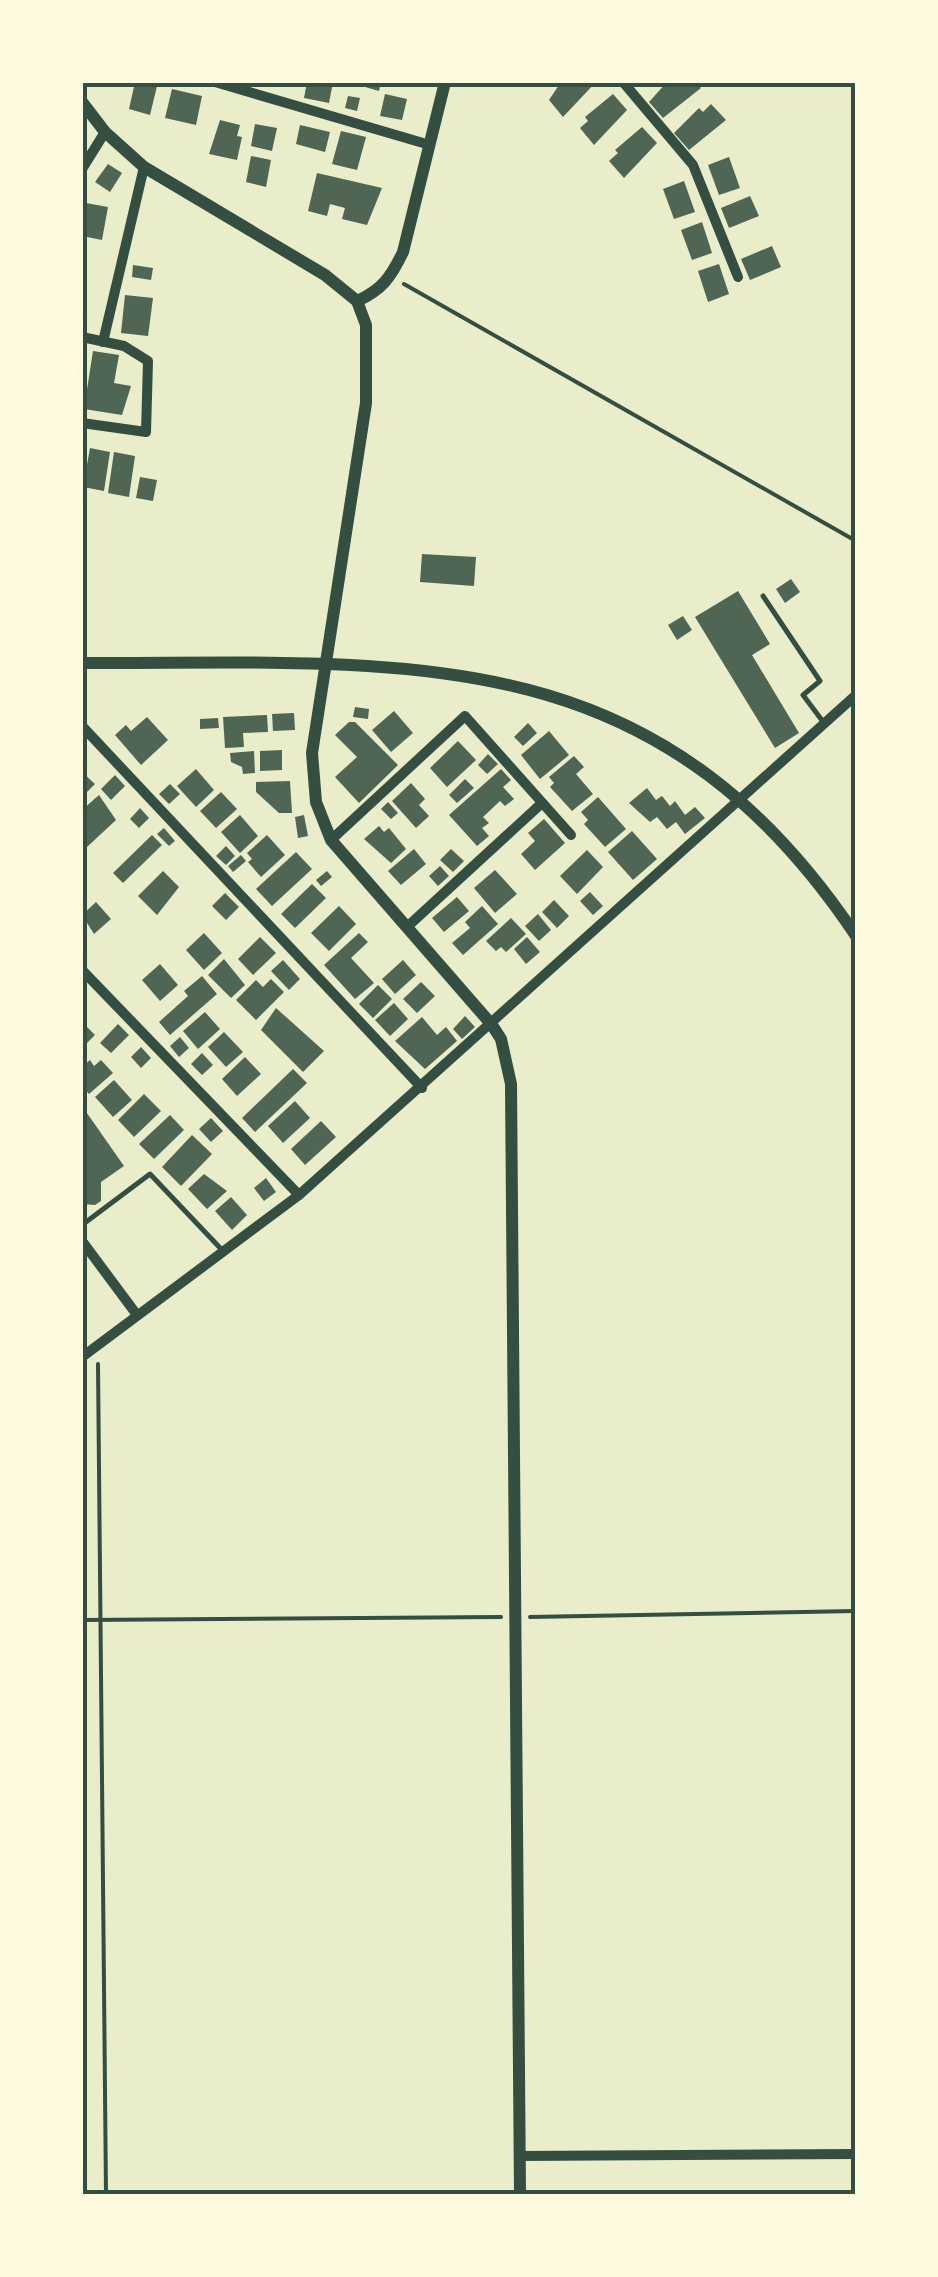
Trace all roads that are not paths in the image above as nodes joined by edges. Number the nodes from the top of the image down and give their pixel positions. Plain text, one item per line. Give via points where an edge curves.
1 (215, 82) edge
2 (445, 82) edge
3 (623, 82) edge
4 (82, 102) edge
5 (105, 132) junction
6 (430, 144) junction
7 (144, 167) junction
8 (82, 169) edge
9 (738, 276) dead end
10 (357, 301) junction
11 (82, 337) edge
12 (103, 342) junction
13 (82, 423) edge
14 (763, 596) dead end
15 (82, 663) edge
16 (326, 664) junction
17 (856, 695) edge
18 (824, 723) junction
19 (82, 726) edge
20 (738, 796) junction
21 (542, 803) junction
22 (571, 835) dead end
23 (330, 840) junction
24 (407, 927) junction
25 (856, 936) edge
26 (82, 970) edge
27 (492, 1024) junction
28 (422, 1088) junction
29 (298, 1195) junction
30 (82, 1225) edge
31 (82, 1241) edge
32 (222, 1252) junction
33 (137, 1316) junction
34 (82, 1357) edge
35 (856, 2154) edge
36 (520, 2156) junction
37 (520, 2194) edge

1 - 6 street
2 - 6 street
3 - 9 street via 693,165
4 - 5 street
5 - 7 street
5 - 8 street
6 - 10 street via 392,276
7 - 10 street
7 - 12 street
10 - 16 street via 369,353 366,402
11 - 12 street
12 - 13 street via 148,361 146,432
14 - 18 lane via 820,681 803,694
15 - 16 street
16 - 20 street via 443,671 538,690 625,724
16 - 23 street via 312,778
17 - 18 street
18 - 20 street
19 - 28 street
20 - 25 street via 819,883
20 - 27 street
21 - 22 street
21 - 23 street via 465,716
21 - 24 street
23 - 24 street
24 - 27 street
26 - 29 street
27 - 28 street
27 - 36 street via 506,1058 513,1112
28 - 29 street
29 - 32 street
30 - 32 lane via 150,1174
31 - 33 street
32 - 33 street
33 - 34 street
35 - 36 street
36 - 37 street

